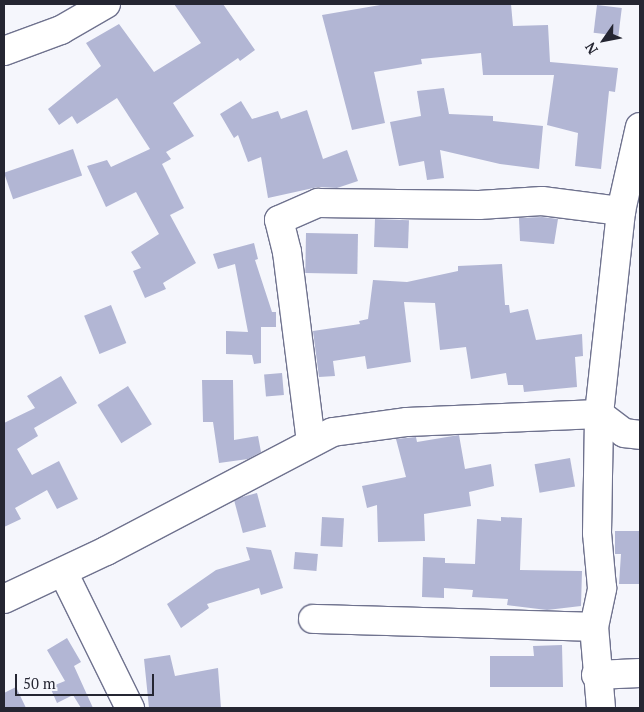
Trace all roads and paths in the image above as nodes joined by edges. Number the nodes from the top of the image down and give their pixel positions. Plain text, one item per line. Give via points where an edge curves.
1 (106, 4) edge
2 (4, 51) edge
3 (640, 127) edge
4 (622, 211) junction
5 (599, 414) junction
6 (640, 435) edge
7 (311, 442) junction
8 (63, 572) junction
9 (4, 599) edge
10 (313, 619) dead end
11 (594, 627) junction
12 (640, 673) edge
13 (596, 675) junction
14 (130, 708) edge
15 (601, 708) edge

1 - 2 street via 61,30
3 - 4 street
4 - 5 street
4 - 7 street via 542,201 479,205 318,203 279,220 287,252
5 - 6 street via 624,433
5 - 7 street via 407,422 333,432
5 - 11 street via 597,533 602,588
7 - 8 street
8 - 9 street
8 - 14 street
10 - 11 street
11 - 13 street
12 - 13 street
13 - 15 street

